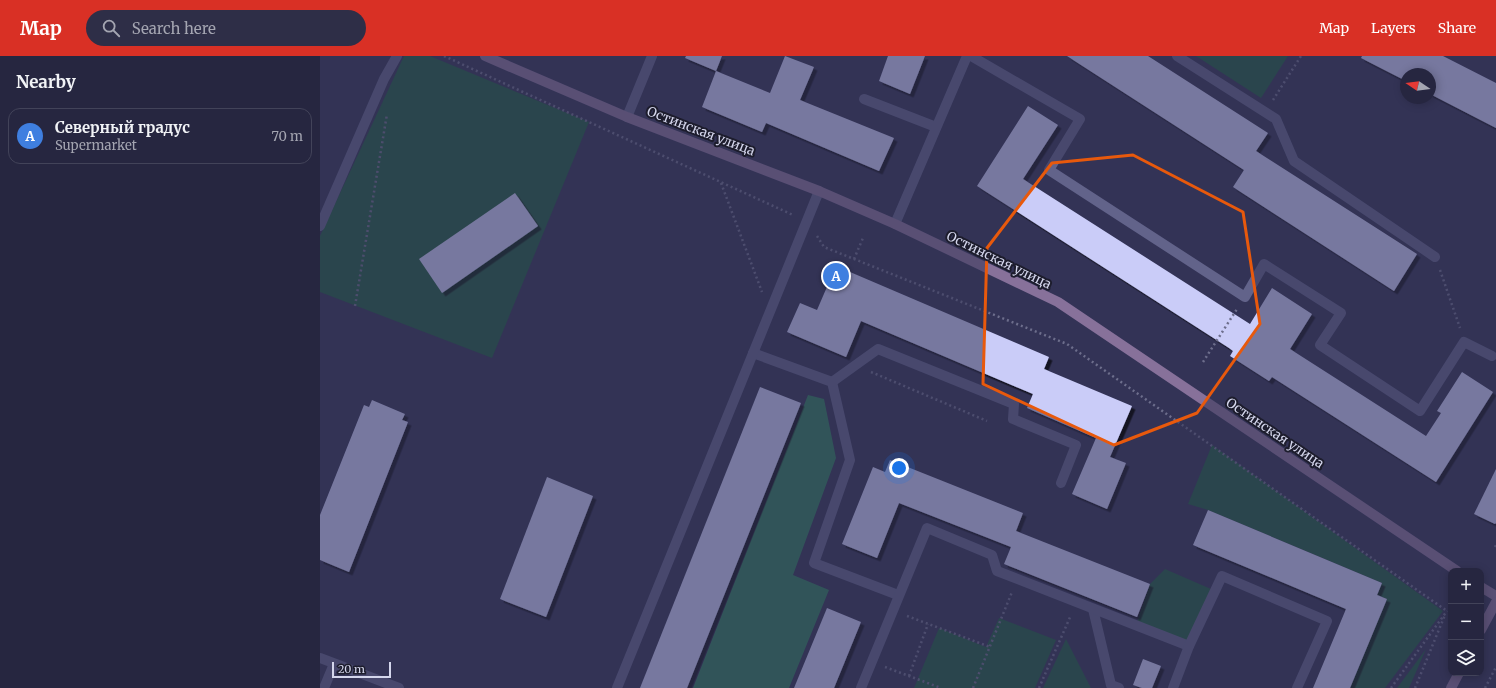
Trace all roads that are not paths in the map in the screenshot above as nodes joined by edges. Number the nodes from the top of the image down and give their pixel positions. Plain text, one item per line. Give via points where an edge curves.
1 (397, 56) edge
2 (485, 56) edge
3 (652, 56) edge
4 (967, 56) edge
5 (971, 56) edge
6 (1177, 56) edge
7 (864, 99) dead end
8 (628, 117) junction
9 (936, 127) junction
10 (819, 191) junction
11 (895, 224) junction
12 (320, 226) edge
13 (1435, 257) road end
14 (753, 353) junction
15 (1495, 354) edge
16 (832, 382) junction
17 (1061, 483) dead end
18 (1453, 568) edge
19 (1484, 589) edge
20 (898, 595) junction
21 (1496, 596) edge
22 (1496, 602) edge
23 (1093, 609) junction
24 (1484, 624) edge
25 (1190, 646) junction
26 (320, 658) edge
27 (334, 664) junction
28 (1457, 676) edge
29 (324, 688) edge
30 (399, 688) edge
31 (617, 688) edge
32 (861, 688) edge
33 (1119, 688) edge
34 (1173, 688) edge
35 (1297, 688) edge
36 (1451, 688) edge

1 - 12 street via 384,79
2 - 8 street, Остинская улица
3 - 8 street
4 - 9 street
5 - 15 street via 1080,119 1049,170 1245,297 1264,264 1341,313 1320,345 1420,411 1464,342
6 - 13 street via 1276,119 1294,161
7 - 9 street
8 - 10 street, Остинская улица
9 - 11 street
10 - 11 street, Остинская улица
10 - 14 street
11 - 18 street, Остинская улица via 1058,302
14 - 16 street
14 - 31 street
16 - 17 street via 878,348 1014,404 1013,419 1076,445
16 - 20 street via 850,460 814,563
19 - 21 street
20 - 23 street via 927,528 992,555 997,571
20 - 32 street
22 - 24 street
23 - 25 street
23 - 33 street via 1111,685
25 - 34 street
25 - 35 street via 1222,576 1328,621
26 - 27 street
27 - 29 street
27 - 30 street
28 - 36 street

